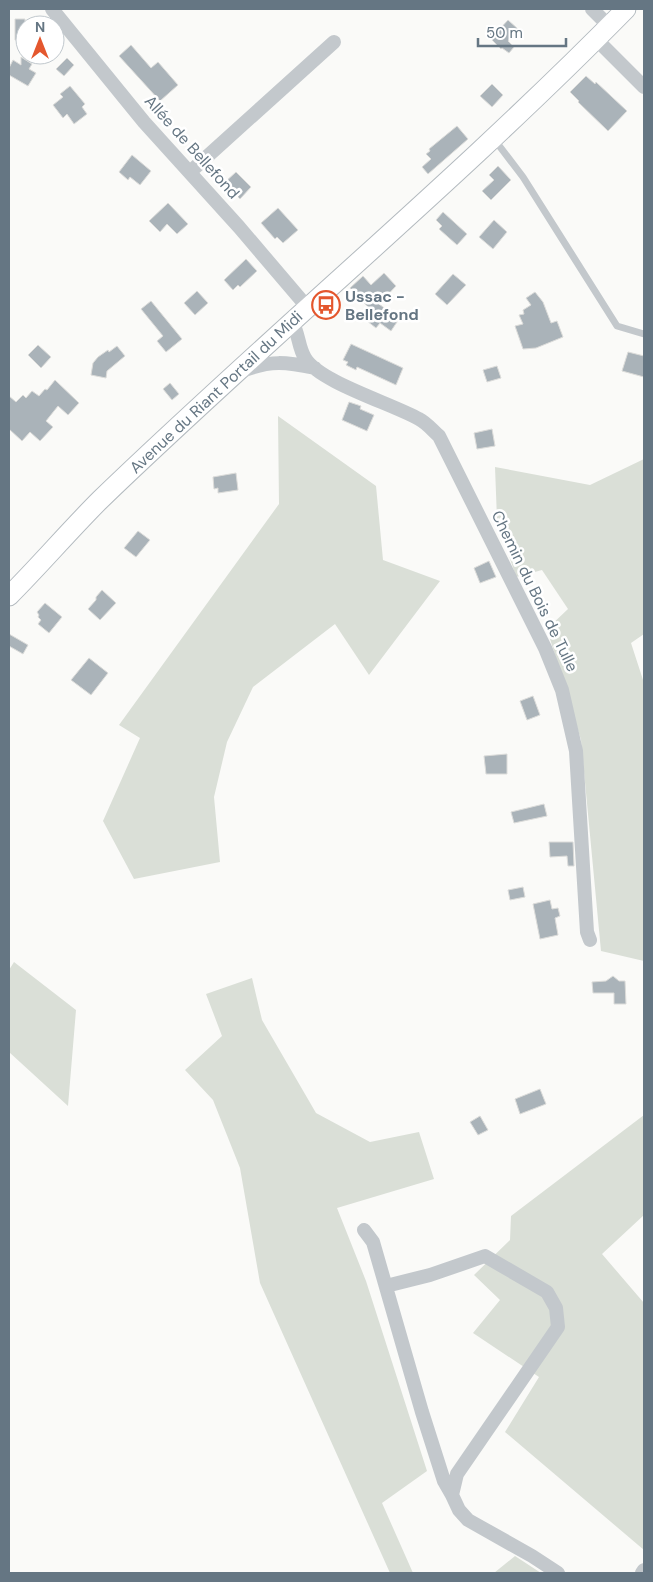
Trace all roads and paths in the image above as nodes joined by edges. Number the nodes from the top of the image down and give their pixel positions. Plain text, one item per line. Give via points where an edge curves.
1 (52, 9) edge
2 (592, 9) edge
3 (626, 9) edge
4 (609, 26) junction
5 (596, 39) junction
6 (334, 42) dead end
7 (644, 87) edge
8 (494, 138) junction
9 (190, 172) junction
10 (308, 308) junction
11 (292, 322) junction
12 (644, 334) edge
13 (315, 368) junction
14 (237, 373) junction
15 (9, 596) edge
16 (590, 940) dead end
17 (364, 1230) dead end
18 (386, 1286) junction
19 (452, 1495) junction
20 (644, 1570) edge
21 (558, 1573) edge
22 (642, 1573) edge

1 - 9 street, Allée de Bellefond via 144,122
2 - 4 street
3 - 4 main road, Avenue du Riant Portail du Midi
4 - 5 main road, Avenue du Riant Portail du Midi
5 - 7 street
5 - 8 main road, Avenue du Riant Portail du Midi
6 - 9 street
8 - 10 main road, Avenue du Riant Portail du Midi
8 - 12 lane via 523,177 617,326
9 - 10 street, Allée de Bellefond
10 - 11 main road, Avenue du Riant Portail du Midi
11 - 13 street, Chemin du Bois de Tulle via 304,357
11 - 14 main road, Avenue du Riant Portail du Midi
13 - 14 street, Chemin du Bois de Tulle via 270,362
13 - 16 street, Chemin du Bois de Tulle via 421,420 440,436 546,648 562,690 576,751
14 - 15 main road, Avenue du Riant Portail du Midi via 99,501
17 - 18 street via 373,1242
18 - 19 street via 441,1472
18 - 19 street via 486,1256 547,1292 556,1308 558,1327 457,1474
19 - 21 street via 468,1520
20 - 22 street

